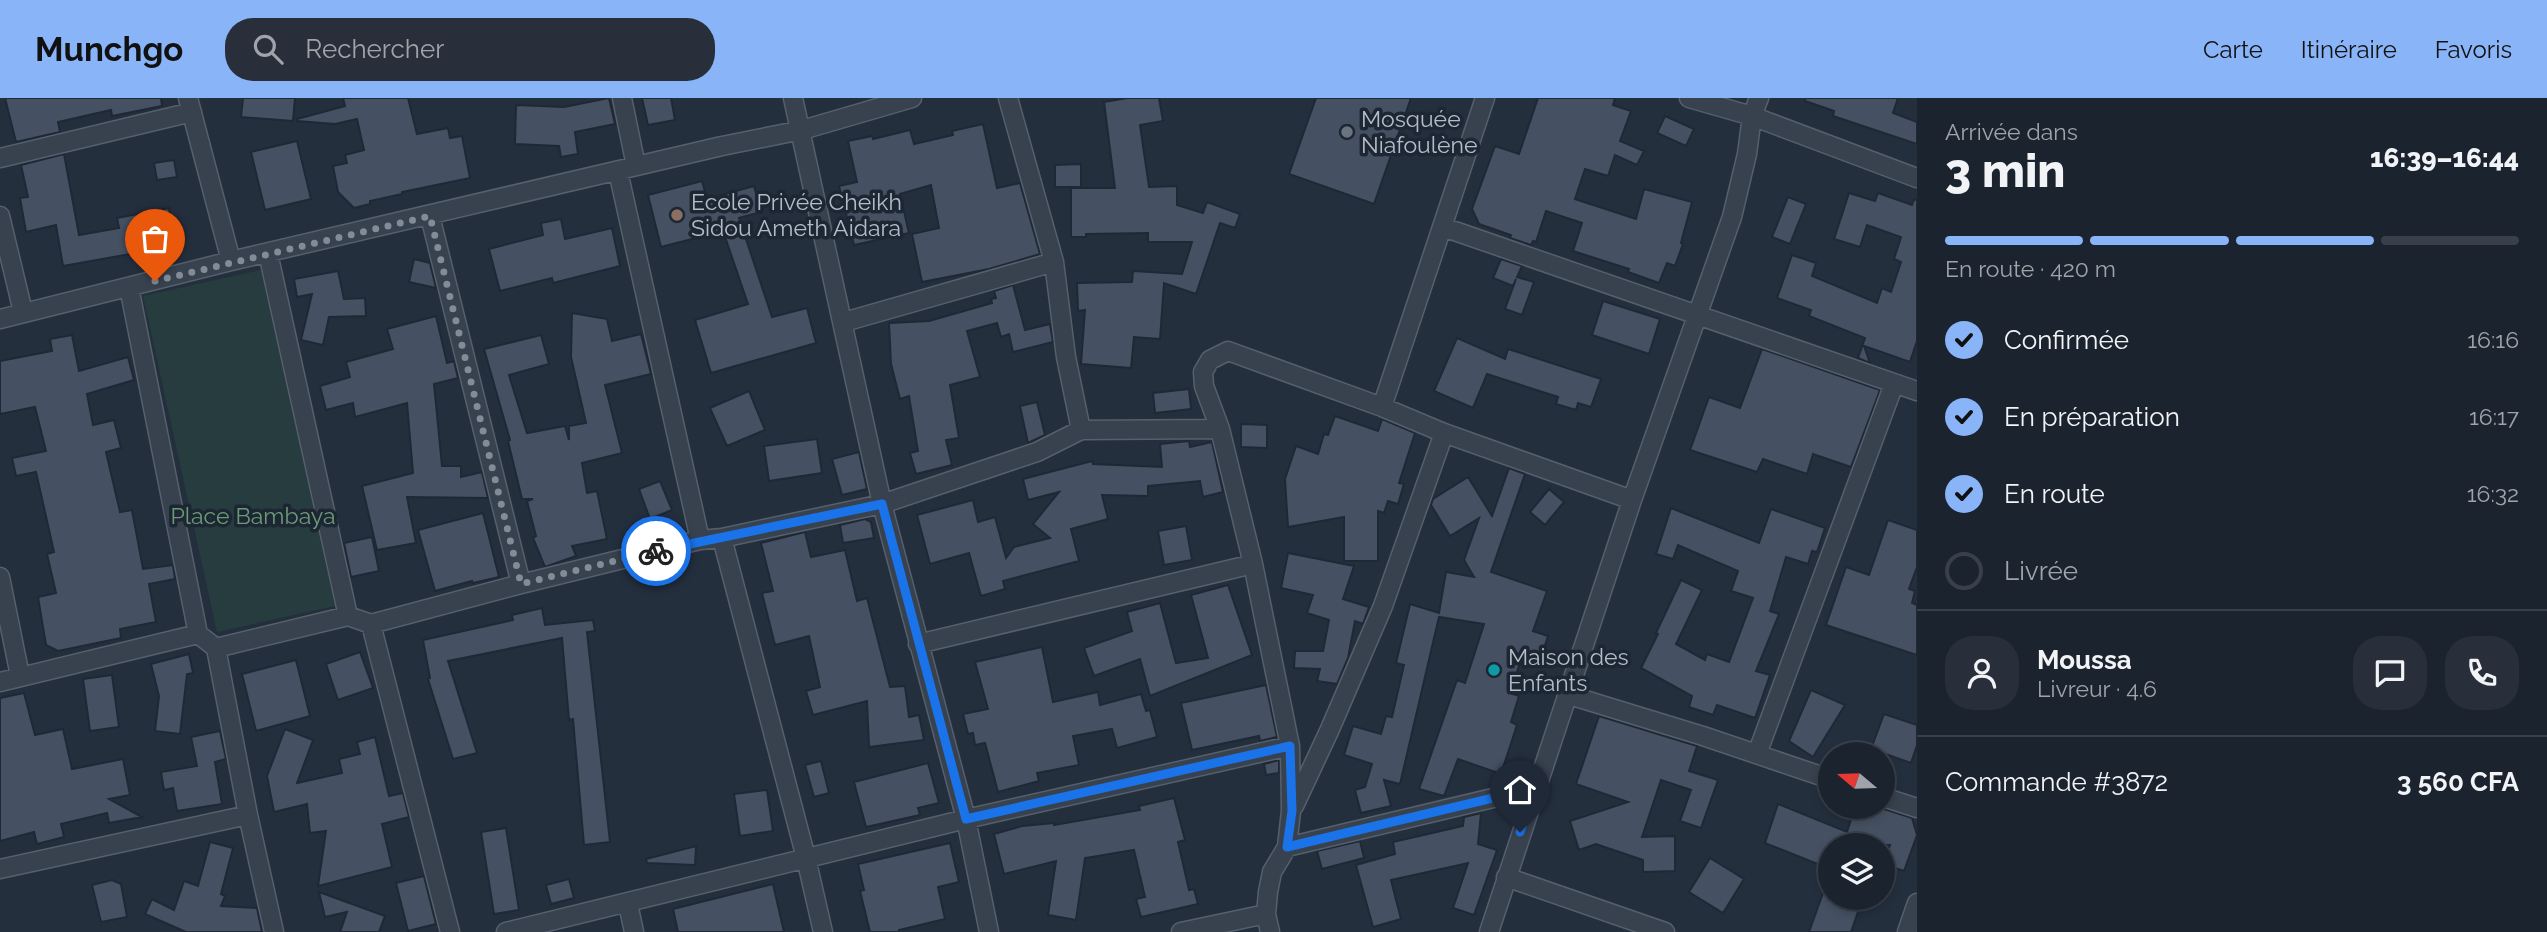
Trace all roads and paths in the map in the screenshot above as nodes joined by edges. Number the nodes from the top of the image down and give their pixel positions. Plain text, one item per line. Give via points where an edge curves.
1 (622, 98) edge
2 (793, 98) edge
3 (912, 98) edge
4 (1008, 98) edge
5 (1485, 98) edge
6 (1689, 98) edge
7 (1759, 98) edge
8 (190, 105) edge
9 (1752, 116) junction
10 (802, 130) junction
11 (0, 158) edge
12 (636, 166) junction
13 (618, 171) junction
14 (1917, 178) edge
15 (0, 216) edge
16 (430, 216) junction
17 (1443, 226) junction
18 (268, 253) junction
19 (231, 261) junction
20 (1054, 262) junction
21 (130, 287) junction
22 (23, 312) junction
23 (1695, 316) junction
24 (0, 319) edge
25 (844, 322) junction
26 (1894, 384) junction
27 (1917, 391) edge
28 (1382, 407) junction
29 (1220, 429) junction
30 (1081, 430) junction
31 (1444, 433) junction
32 (1632, 500) junction
33 (882, 504) junction
34 (722, 538) junction
35 (700, 540) junction
36 (1253, 564) junction
37 (0, 577) edge
38 (521, 584) junction
39 (348, 616) junction
40 (371, 624) junction
41 (198, 634) junction
42 (918, 644) junction
43 (216, 648) junction
44 (20, 676) junction
45 (0, 682) edge
46 (1569, 695) junction
47 (1290, 746) junction
48 (1757, 754) junction
49 (1818, 775) edge
50 (1535, 788) junction
51 (1895, 801) edge
52 (1917, 808) edge
53 (1292, 811) junction
54 (248, 815) junction
55 (966, 819) junction
56 (1287, 847) junction
57 (807, 858) junction
58 (0, 869) edge
59 (1506, 877) junction
60 (1917, 903) edge
61 (628, 904) junction
62 (1266, 914) junction
63 (275, 932) edge
64 (450, 932) edge
65 (506, 932) edge
66 (634, 932) edge
67 (823, 932) edge
68 (989, 932) edge
69 (1181, 932) edge
70 (1270, 932) edge
71 (1489, 932) edge
72 (1665, 932) edge
73 (1907, 932) edge

1 - 12 street
2 - 10 street
3 - 10 street
4 - 20 street
5 - 17 street
6 - 9 street
7 - 9 street
8 - 11 street
8 - 19 street
9 - 14 street
9 - 23 street via 1732,217
10 - 12 street
10 - 25 street
12 - 13 street
13 - 16 street
13 - 35 street
15 - 22 street
16 - 18 street
16 - 38 street
17 - 23 street
17 - 28 street
18 - 19 street
18 - 39 street
19 - 21 street
20 - 25 street
20 - 30 street
21 - 22 street
21 - 41 street
22 - 24 street
23 - 26 street
23 - 32 street
25 - 33 street
26 - 27 street
26 - 48 street
28 - 29 street via 1228,351 1210,360 1203,372
28 - 31 street
29 - 30 street
29 - 36 street
30 - 33 street via 1037,452
31 - 32 street
31 - 53 street via 1383,606
32 - 46 street
33 - 34 street
33 - 42 street
34 - 35 street
34 - 57 street
35 - 38 street
36 - 42 street
36 - 47 street
37 - 44 street
38 - 40 street
39 - 40 street
39 - 43 street
40 - 64 street
41 - 43 street
41 - 44 street
42 - 55 street
43 - 54 street
44 - 45 street
46 - 48 street
46 - 50 street
47 - 53 street
47 - 55 street
48 - 49 street
50 - 56 street
50 - 59 street
51 - 52 street
53 - 56 street
54 - 58 street
54 - 63 street
55 - 57 street
55 - 68 street
56 - 62 street via 1272,872
57 - 61 street
57 - 67 street
59 - 71 street
59 - 72 street
60 - 73 street
61 - 65 street
61 - 66 street
62 - 69 street
62 - 70 street

